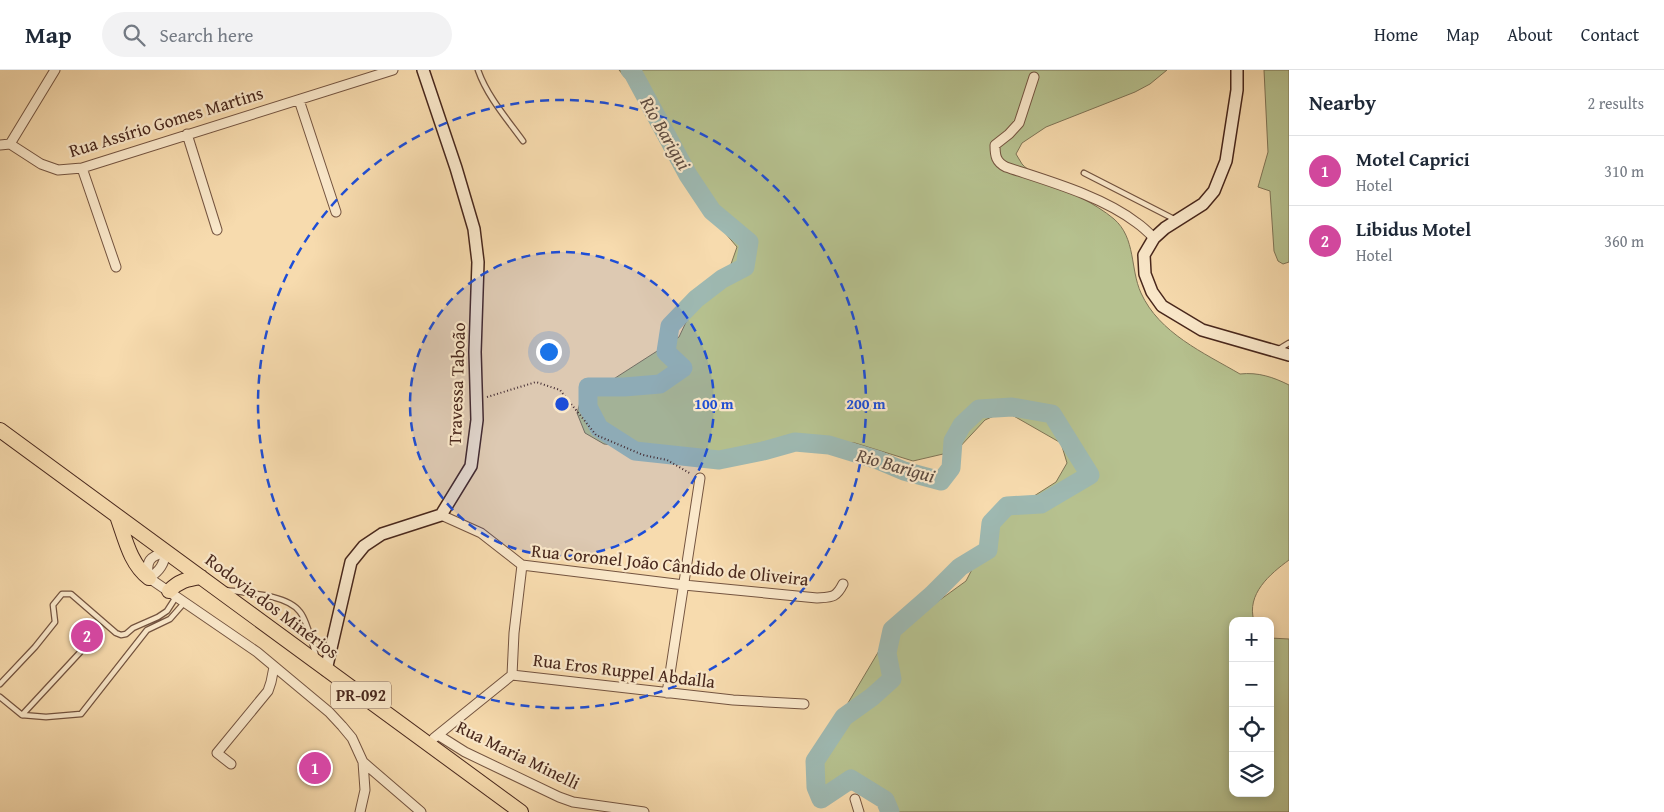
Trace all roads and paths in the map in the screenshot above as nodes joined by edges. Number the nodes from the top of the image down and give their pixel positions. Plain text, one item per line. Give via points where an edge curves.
1 (55, 70) edge
2 (393, 70) edge
3 (423, 70) edge
4 (478, 70) edge
5 (1237, 70) edge
6 (1034, 76) dead end
7 (299, 100) junction
8 (187, 134) junction
9 (524, 141) dead end
10 (5, 145) edge
11 (82, 168) junction
12 (1084, 173) dead end
13 (336, 212) dead end
14 (1177, 220) junction
15 (218, 230) dead end
16 (1154, 238) junction
17 (116, 266) dead end
18 (1289, 343) edge
19 (1275, 352) junction
20 (1289, 355) edge
21 (477, 400) junction
22 (0, 430) edge
23 (700, 478) joint
24 (441, 515) junction
25 (117, 516) junction
26 (166, 552) junction
27 (522, 565) junction
28 (201, 577) junction
29 (149, 578) junction
30 (843, 584) dead end
31 (684, 585) junction
32 (216, 589) junction
33 (173, 594) junction
34 (185, 602) junction
35 (85, 647) dead end
36 (274, 667) junction
37 (323, 668) junction
38 (512, 674) junction
39 (0, 684) edge
40 (667, 693) junction
41 (0, 697) edge
42 (804, 704) dead end
43 (22, 714) junction
44 (438, 735) junction
45 (426, 744) junction
46 (363, 762) junction
47 (231, 764) dead end
48 (855, 799) dead end
49 (360, 812) edge
50 (421, 812) edge
51 (521, 812) edge
52 (644, 812) edge
53 (859, 812) edge

1 - 10 street
2 - 7 street, Rua Assírio Gomes Martins
3 - 21 street, Travessa Taboão via 474,230 478,262
4 - 9 lane via 482,83
5 - 14 street via 1226,161 1214,191 1203,204
6 - 16 street via 1020,122 995,145 999,163 1113,208
7 - 8 street, Rua Assírio Gomes Martins
7 - 13 street
8 - 11 street, Rua Assírio Gomes Martins
8 - 15 street
10 - 11 street, Rua Assírio Gomes Martins via 58,170
11 - 17 street
12 - 14 lane
14 - 16 street
16 - 19 street via 1144,255 1145,274 1162,306 1202,330
18 - 19 lane
19 - 20 street
21 - 23 path via 536,382 560,390 596,435 643,455 666,460
21 - 24 street, Travessa Taboão via 471,466
22 - 25 main road, Rodovia dos Minérios / PR-092
23 - 31 street
24 - 27 street, Rua Coronel João Cândido de Oliveira via 481,534
24 - 37 street via 382,534 364,546 351,562
25 - 26 main road, Rodovia dos Minérios / PR-092
25 - 29 main road via 134,562
26 - 28 main road, Rodovia dos Minérios / PR-092
26 - 29 street via 162,567
26 - 29 street via 154,555 149,562
27 - 31 street, Rua Coronel João Cândido de Oliveira
27 - 38 street
28 - 32 main road, Rodovia dos Minérios / PR-092
28 - 33 main road via 177,583
29 - 33 street
30 - 31 street, Rua Coronel João Cândido de Oliveira via 838,594 818,598
31 - 40 street
32 - 37 main road, Rodovia dos Minérios / PR-092
32 - 37 lane via 288,602 300,611
33 - 34 street
33 - 39 lane via 167,611 121,635 71,594 62,594 53,604 55,622
34 - 36 street
34 - 43 lane via 170,619 147,630 81,714 46,717
35 - 43 lane
36 - 46 street via 329,712 352,738
36 - 47 street via 268,691 216,753
37 - 45 main road, Rodovia dos Minérios / PR-092
38 - 40 street, Rua Eros Ruppel Abdalla
38 - 44 street, Rua Maria Minelli
40 - 42 street, Rua Eros Ruppel Abdalla
41 - 43 lane
44 - 45 street, Rua Maria Minelli
44 - 52 street, Rua Maria Minelli via 465,752 559,797
45 - 51 main road, Rodovia dos Minérios / PR-092
46 - 49 street via 365,790
46 - 50 street
48 - 53 street

